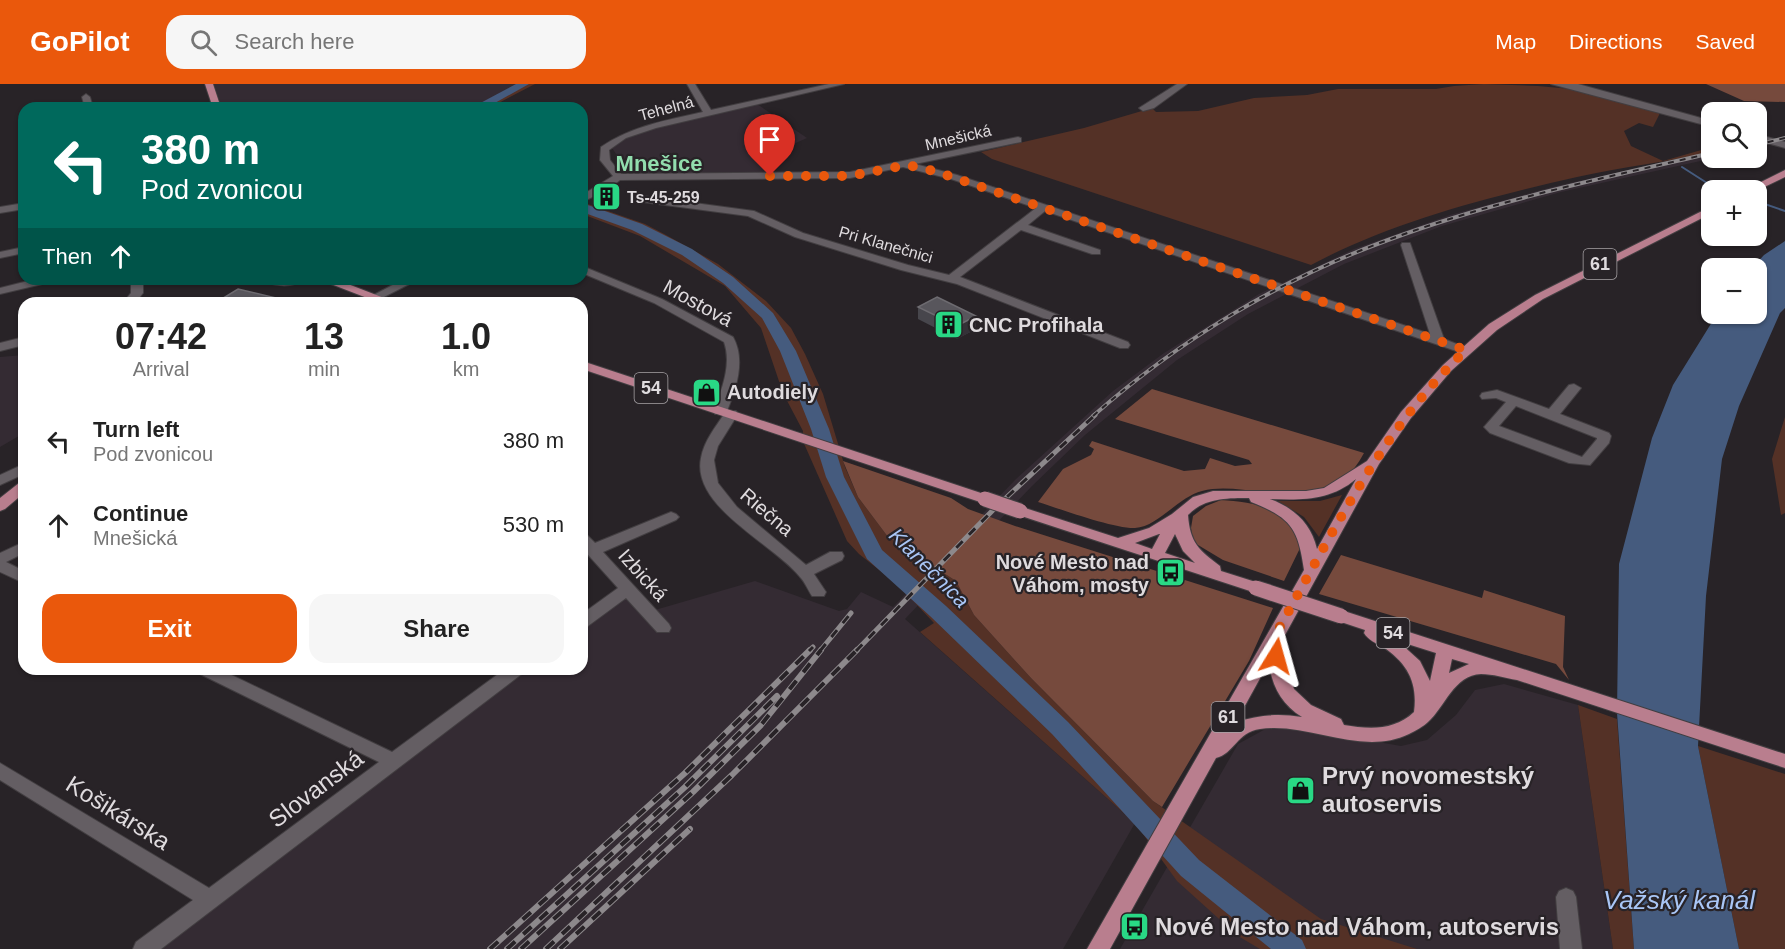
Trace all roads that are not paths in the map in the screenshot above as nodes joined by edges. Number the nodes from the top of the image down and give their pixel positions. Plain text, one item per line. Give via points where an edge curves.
1 (209, 84) edge
2 (691, 84) edge
3 (840, 84) edge
4 (1183, 84) edge
5 (1555, 84) edge
6 (86, 97) dead end
7 (87, 102) edge
8 (215, 102) edge
9 (1143, 108) dead end
10 (708, 113) junction
11 (1701, 121) edge
12 (1018, 140) dead end
13 (1767, 140) edge
14 (1783, 145) edge
15 (907, 165) junction
16 (1785, 174) edge
17 (618, 177) junction
18 (1767, 182) edge
19 (588, 195) edge
20 (635, 198) dead end
21 (18, 207) edge
22 (1044, 207) junction
23 (0, 210) edge
24 (1701, 214) edge
25 (1018, 225) junction
26 (1406, 245) dead end
27 (18, 251) edge
28 (1096, 252) dead end
29 (0, 255) edge
30 (588, 272) edge
31 (952, 278) junction
32 (26, 285) edge
33 (337, 285) edge
34 (400, 285) edge
35 (0, 291) edge
36 (363, 297) edge
37 (375, 297) edge
38 (1439, 341) junction
39 (18, 342) edge
40 (1124, 345) dead end
41 (0, 347) edge
42 (1466, 350) junction
43 (588, 367) edge
44 (1574, 388) dead end
45 (1487, 396) dead end
46 (1514, 401) junction
47 (725, 412) junction
48 (1552, 415) junction
49 (1372, 464) junction
50 (18, 471) edge
51 (0, 481) edge
52 (18, 491) edge
53 (1245, 495) junction
54 (0, 506) edge
55 (1180, 515) junction
56 (671, 517) dead end
57 (1119, 543) junction
58 (588, 544) edge
59 (588, 545) edge
60 (18, 550) edge
61 (1156, 555) junction
62 (836, 556) dead end
63 (0, 559) edge
64 (0, 566) edge
65 (1312, 570) junction
66 (805, 572) junction
67 (18, 575) edge
68 (1224, 578) junction
69 (627, 589) junction
70 (818, 592) dead end
71 (1341, 616) junction
72 (588, 618) edge
73 (663, 628) dead end
74 (1277, 632) junction
75 (1445, 650) junction
76 (1520, 674) junction
77 (216, 675) edge
78 (506, 675) edge
79 (1434, 702) junction
80 (1422, 717) junction
81 (1360, 733) junction
82 (1785, 761) edge
83 (395, 762) junction
84 (0, 771) edge
85 (1195, 779) junction
86 (1566, 897) dead end
87 (209, 899) junction
88 (144, 949) edge
89 (1098, 949) edge
90 (1571, 949) edge

1 - 8 main road
2 - 10 street
3 - 10 street, Tehelná
4 - 9 street
5 - 11 street
6 - 7 street
10 - 17 street, Tehelná via 610,142 604,149 605,160
12 - 15 street, Mnešická
13 - 14 street
15 - 17 street, Mnešická via 828,177
15 - 22 street
16 - 18 main road
17 - 19 street
20 - 31 street, Pri Klanečnici via 750,213 799,235 905,268
21 - 23 street
22 - 25 street
22 - 38 street
24 - 42 main road, 61 via 1546,292
25 - 28 street
25 - 31 street
26 - 38 street
27 - 29 street
30 - 47 street, Mostová via 657,301 729,340 732,370
31 - 40 street, Pri Klanečnici
32 - 35 street
33 - 36 main road
34 - 37 street
38 - 42 street
39 - 41 street
42 - 49 main road, 61 via 1406,415
43 - 47 main road, 54
44 - 48 street
45 - 46 street via 1497,394
46 - 48 street
46 - 48 street via 1492,424 1495,430 1581,462 1604,440 1597,432
47 - 57 main road, 54, bridge
47 - 66 street, Riečna via 708,460 708,477 715,494
49 - 53 main road via 1358,470 1338,488 1321,494
49 - 65 main road, 61
50 - 51 street
52 - 54 main road
53 - 55 main road via 1208,496
53 - 65 main road via 1282,510 1299,524 1310,545
55 - 57 main road via 1154,531
55 - 61 main road
55 - 68 main road via 1184,543
56 - 58 street, Izbická
57 - 61 main road, 54
59 - 69 street, Izbická
60 - 63 street
61 - 68 main road, 54
62 - 66 street
64 - 67 street
65 - 74 main road, 61
66 - 70 street, Riečna
68 - 71 main road, 54, bridge
69 - 72 street
69 - 73 street, Izbická
71 - 75 main road, 54
71 - 80 main road via 1387,641 1412,662 1425,693
74 - 81 main road via 1278,676 1293,703
74 - 85 main road, 61
75 - 76 main road
75 - 79 main road
76 - 79 main road via 1479,668 1464,671
76 - 82 main road
77 - 83 street
78 - 83 street, Slovanská
79 - 80 main road
80 - 81 main road via 1389,734
81 - 85 main road via 1275,722 1248,725 1230,735
83 - 87 street, Slovanská
84 - 87 street, Košikárska
85 - 89 main road, 61
86 - 90 street
87 - 88 street, Slovanská

